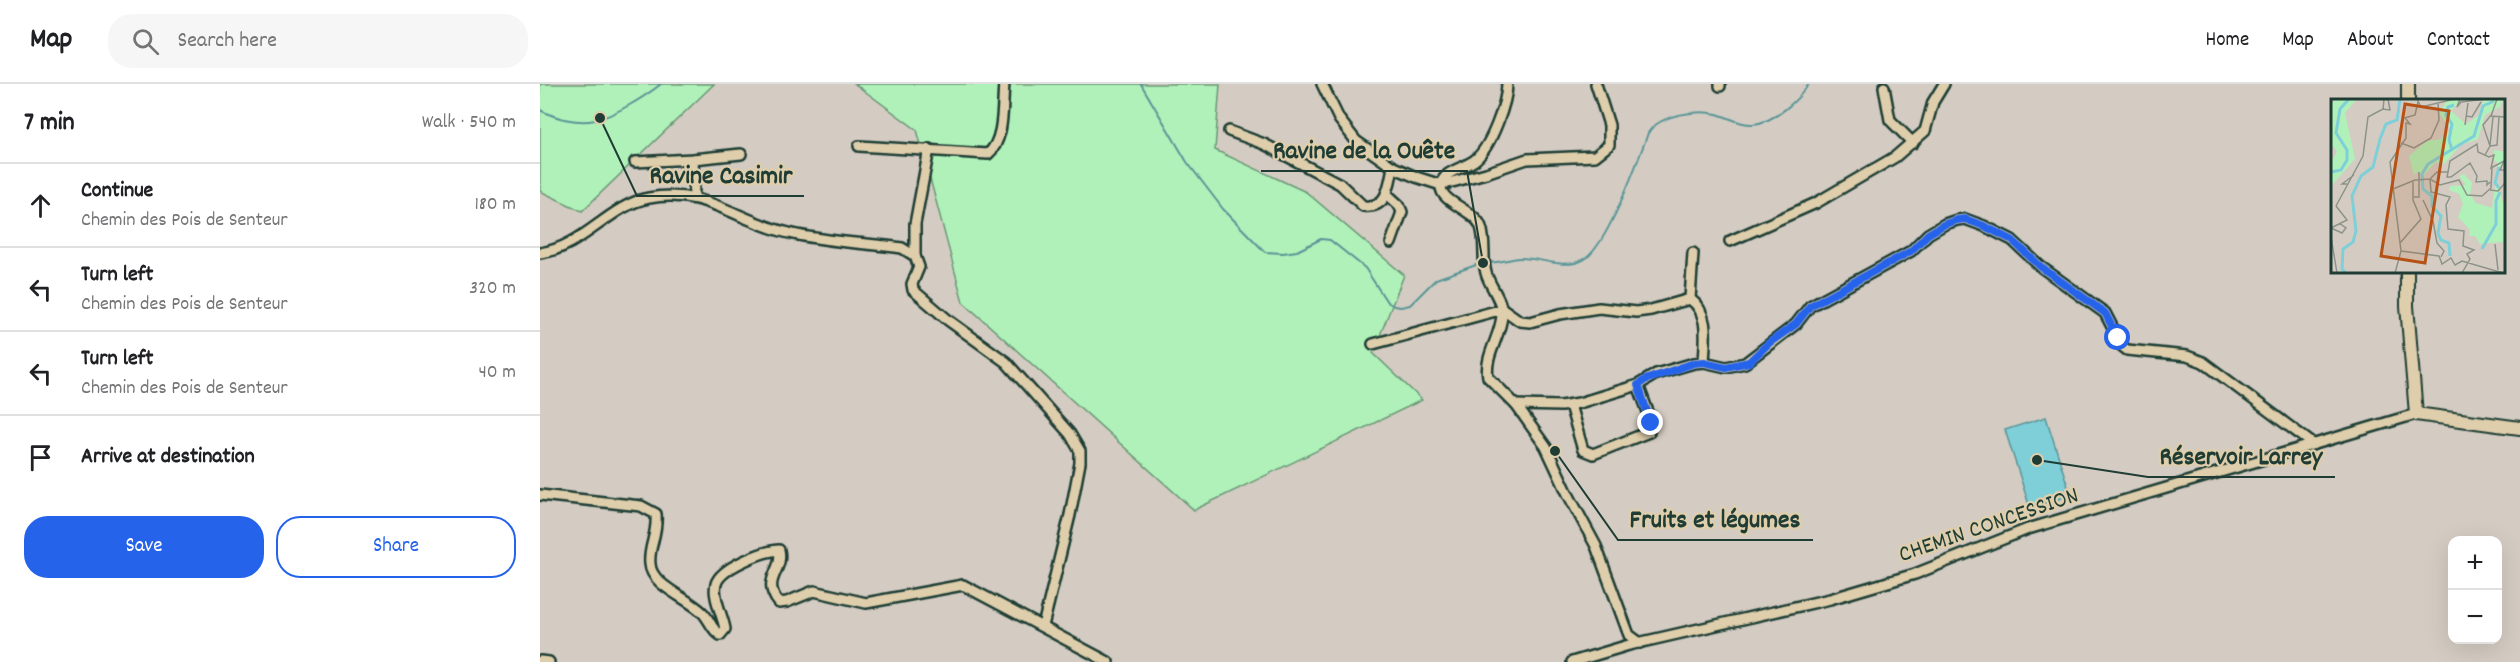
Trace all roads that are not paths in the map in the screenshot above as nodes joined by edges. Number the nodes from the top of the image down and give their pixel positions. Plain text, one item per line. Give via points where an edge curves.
1 (1004, 84) edge
2 (1322, 84) edge
3 (1507, 84) edge
4 (1596, 84) edge
5 (1944, 84) edge
6 (1884, 87) dead end
7 (1229, 131) dead end
8 (1912, 143) junction
9 (859, 146) dead end
10 (929, 149) junction
11 (741, 154) dead end
12 (693, 159) junction
13 (635, 162) dead end
14 (1394, 167) junction
15 (1441, 185) junction
16 (1388, 195) junction
17 (694, 197) junction
18 (1730, 241) dead end
19 (1391, 243) dead end
20 (540, 253) edge
21 (1693, 253) dead end
22 (915, 256) junction
23 (2407, 273) edge
24 (1690, 299) junction
25 (1503, 309) junction
26 (1372, 344) dead end
27 (1704, 362) junction
28 (1638, 385) junction
29 (1516, 405) junction
30 (1570, 405) junction
31 (2416, 414) junction
32 (2520, 428) edge
33 (2313, 444) junction
34 (540, 495) edge
35 (1043, 626) junction
36 (1640, 642) junction
37 (540, 661) edge
38 (549, 662) edge
39 (1108, 662) edge
40 (1572, 662) edge

1 - 10 street via 996,148 988,154
2 - 14 street via 1351,136
3 - 15 street via 1506,101 1482,152 1447,176
4 - 15 street via 1609,125 1609,145 1595,156 1527,159
5 - 8 street via 1933,102 1925,131
6 - 8 street via 1890,120
7 - 16 street via 1341,184 1363,206 1375,206
8 - 18 street via 1816,203
9 - 10 street
10 - 22 street via 915,224
11 - 12 street
12 - 13 street
12 - 17 street
14 - 15 street
14 - 16 street
15 - 25 street via 1449,200 1477,219 1482,227 1485,271
16 - 19 street via 1402,212
17 - 20 street via 646,198 568,246
17 - 22 street via 786,233 902,248
21 - 24 street
22 - 35 street via 919,267 913,290 1014,370 1080,451 1070,515
23 - 31 street
24 - 25 street via 1651,310 1599,308 1530,322 1510,316
24 - 27 street via 1702,315
25 - 26 street
25 - 29 street via 1487,369 1493,384
27 - 28 street via 1656,375
27 - 33 street via 1726,367 1749,362 1796,324 1810,306 1911,251 1945,224 1965,219 2012,240 2041,267 2105,313 2127,350 2171,353 2204,363
28 - 30 street
28 - 30 street via 1650,417 1649,432 1593,454 1583,450
29 - 30 street
29 - 36 street via 1546,447 1596,546 1629,634
31 - 32 street
31 - 33 street, CHEMIN CONCESSION
33 - 36 street, CHEMIN CONCESSION via 2028,529 1916,574 1830,599
34 - 35 street via 641,506 656,514 650,567 667,589 688,599 720,635 725,629 715,585 721,573 769,550 779,550 781,557 771,582 772,594 779,603 814,591 866,603 963,585
35 - 39 street
36 - 40 street, CHEMIN CONCESSION
37 - 38 street

